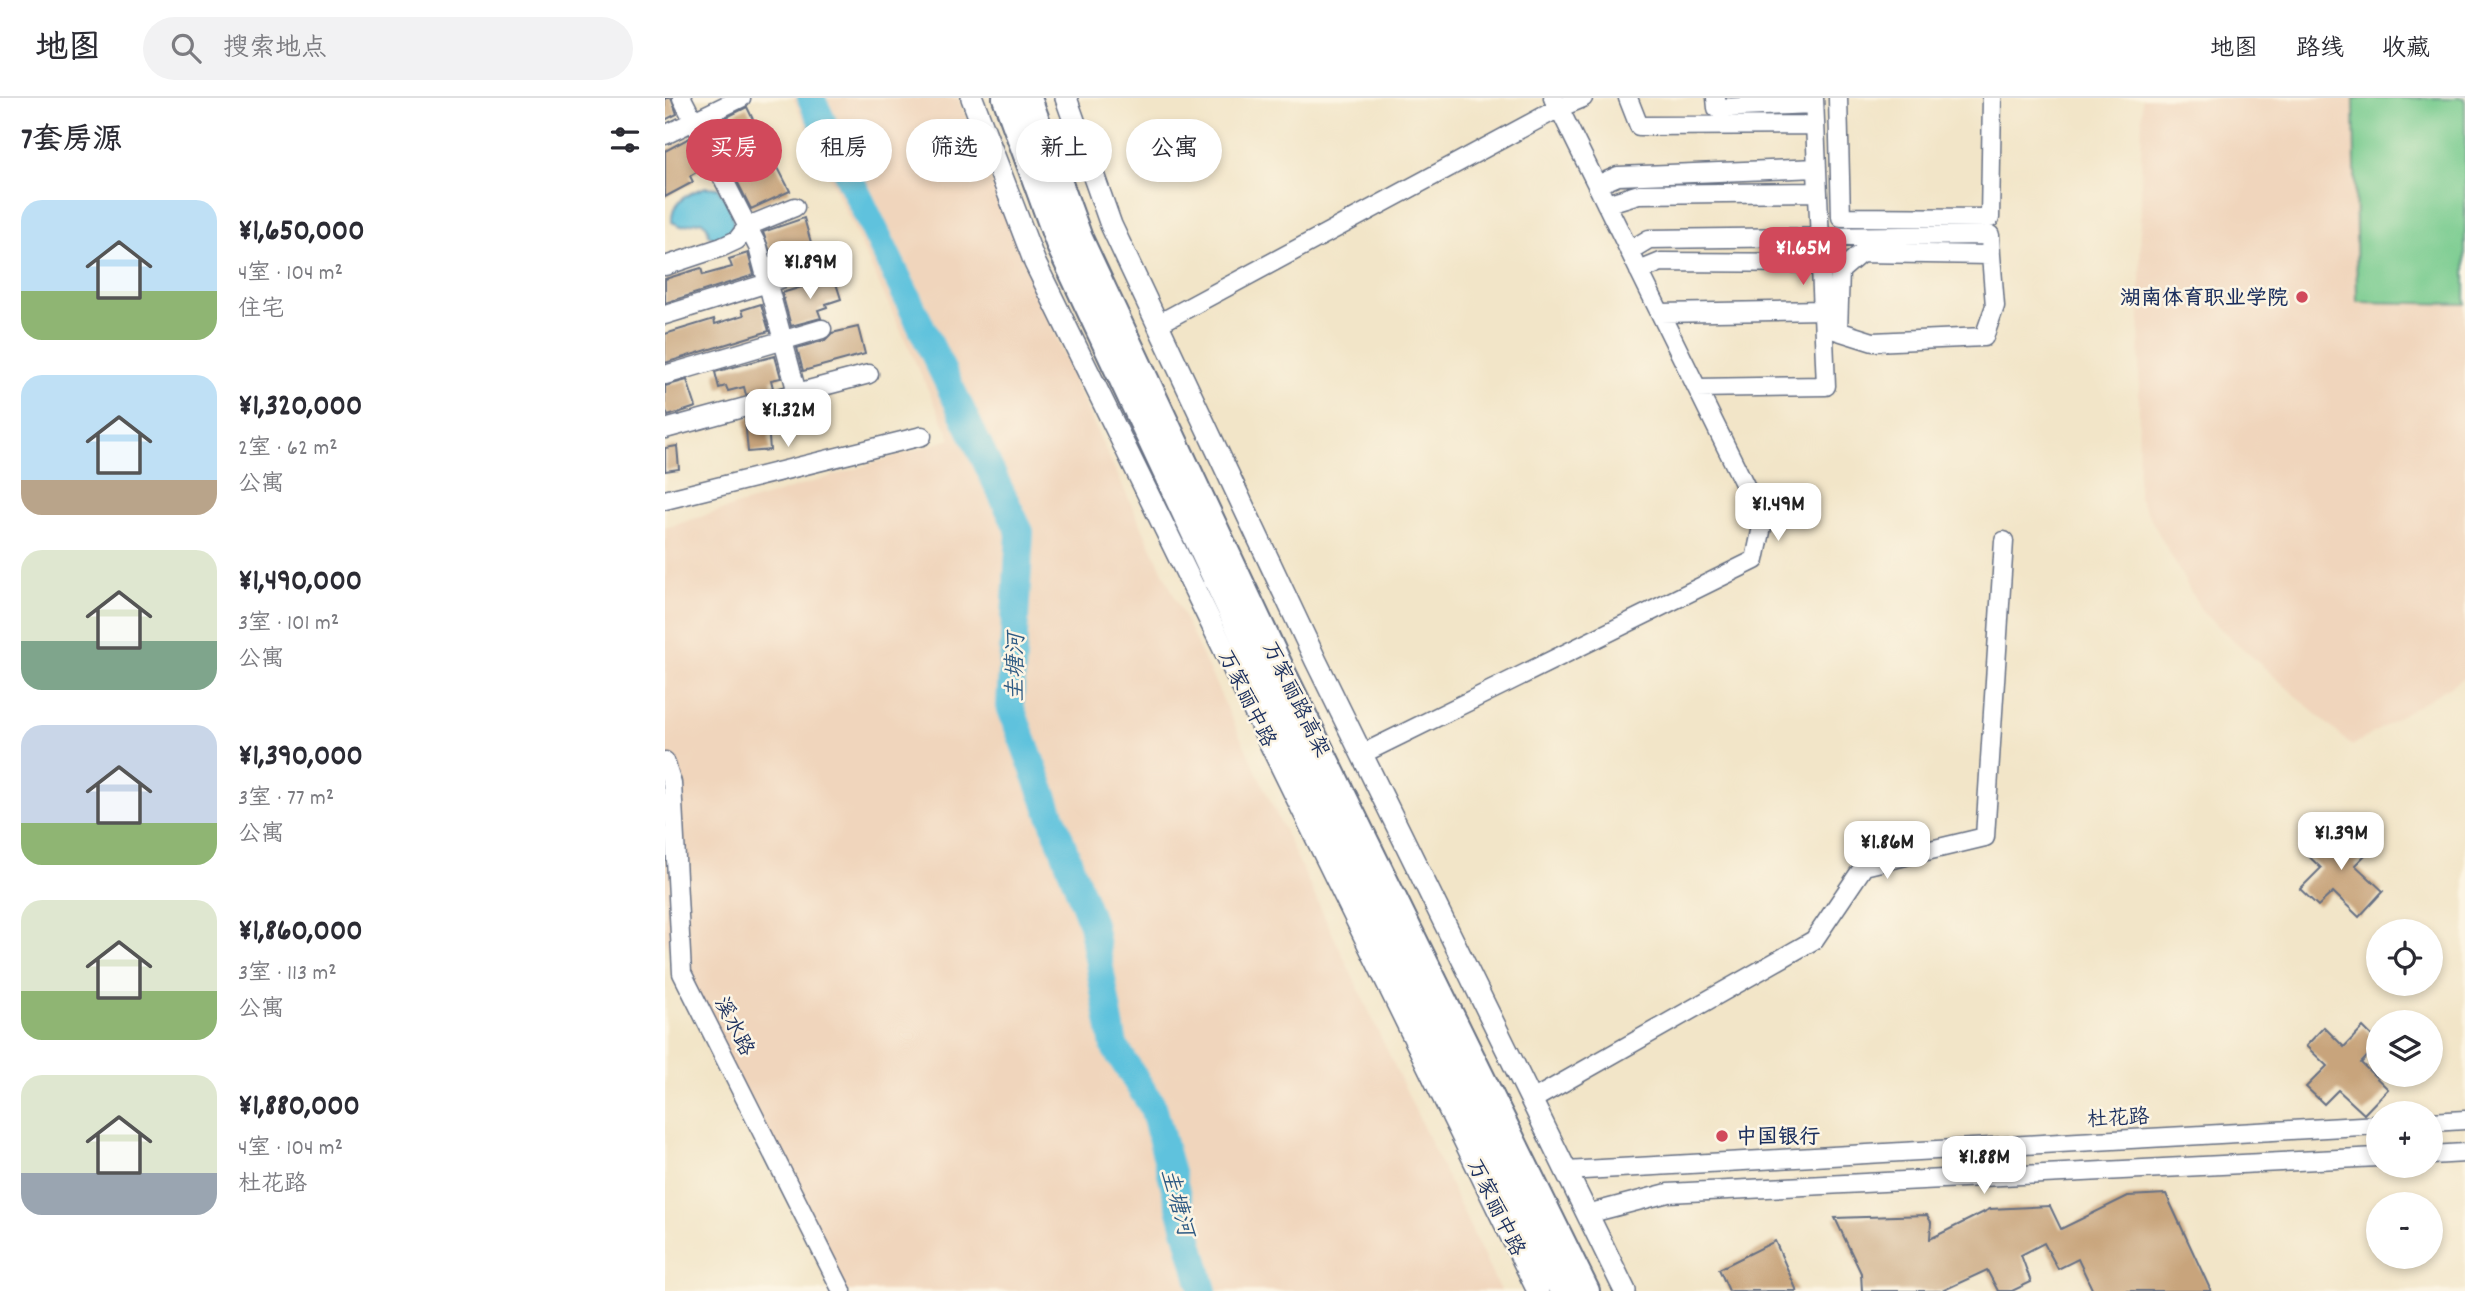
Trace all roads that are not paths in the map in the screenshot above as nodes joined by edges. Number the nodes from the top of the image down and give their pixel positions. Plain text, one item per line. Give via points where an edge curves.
1 (681, 98) edge
2 (741, 98) edge
3 (972, 98) edge
4 (1005, 98) edge
5 (1029, 98) edge
6 (1066, 98) edge
7 (1583, 98) edge
8 (1628, 98) edge
9 (1838, 98) edge
10 (1992, 98) edge
11 (1814, 101) edge
12 (1556, 103) edge
13 (1717, 110) edge
14 (692, 119) edge
15 (697, 119) edge
16 (686, 124) edge
17 (1815, 125) junction
18 (665, 135) edge
19 (1817, 169) junction
20 (726, 182) edge
21 (1597, 185) junction
22 (1818, 192) junction
23 (1606, 204) junction
24 (795, 207) dead end
25 (748, 226) junction
26 (1990, 226) junction
27 (1820, 237) junction
28 (1629, 251) junction
29 (1991, 255) junction
30 (1821, 263) junction
31 (665, 266) edge
32 (1639, 271) junction
33 (803, 272) dead end
34 (766, 284) junction
35 (1823, 310) junction
36 (1660, 313) junction
37 (665, 315) edge
38 (1158, 324) junction
39 (822, 329) dead end
40 (783, 341) junction
41 (869, 374) dead end
42 (665, 375) edge
43 (1697, 388) junction
44 (797, 393) junction
45 (665, 429) edge
46 (922, 436) dead end
47 (665, 500) edge
48 (2004, 541) dead end
49 (1362, 754) junction
50 (665, 761) edge
51 (1532, 1100) junction
52 (2465, 1120) edge
53 (2443, 1121) edge
54 (2366, 1126) edge
55 (2465, 1153) edge
56 (2443, 1154) edge
57 (2366, 1158) edge
58 (1566, 1171) junction
59 (1587, 1214) junction
60 (842, 1291) edge
61 (1538, 1291) edge
62 (1562, 1291) edge
63 (1587, 1291) edge
64 (1625, 1291) edge

1 - 14 street
2 - 15 street
3 - 61 main road, 万家丽中路 via 1035,263
4 - 62 highway, 万家丽路高架 via 1071,272 1265,685
5 - 63 highway, 万家丽路高架 via 1080,238 1285,676
6 - 38 main road via 1111,225
7 - 12 street
8 - 13 street via 1639,126
9 - 26 street via 1841,217
10 - 26 street
11 - 13 street
11 - 17 street
12 - 21 street
12 - 38 street
13 - 17 street
16 - 18 street
17 - 19 street
19 - 21 street via 1618,176
19 - 22 street
20 - 25 street
21 - 23 street
22 - 23 street via 1639,194
22 - 27 street
23 - 28 street
24 - 25 street
25 - 31 street via 737,240
25 - 34 street
26 - 27 street
26 - 29 street
27 - 28 street via 1649,239
27 - 30 street
28 - 32 street
29 - 29 street via 1861,253 1840,271 1838,331 1873,342 1985,337 1995,306
30 - 32 street via 1661,262
30 - 35 street
32 - 36 street
33 - 34 street
34 - 37 street
34 - 40 street
35 - 36 street
35 - 43 street via 1826,386
36 - 43 street
38 - 49 main road
39 - 40 street
40 - 42 street
40 - 44 street
41 - 44 street
43 - 49 street via 1763,522 1755,560
44 - 45 street
46 - 47 street
48 - 51 street via 1985,837 1864,866 1814,940
49 - 51 main road
50 - 60 street, 溪水路 via 672,783 682,973
51 - 58 main road
52 - 53 street
54 - 58 street, 杜花路
55 - 56 street
57 - 59 street via 1668,1193
58 - 59 main road
59 - 64 main road

